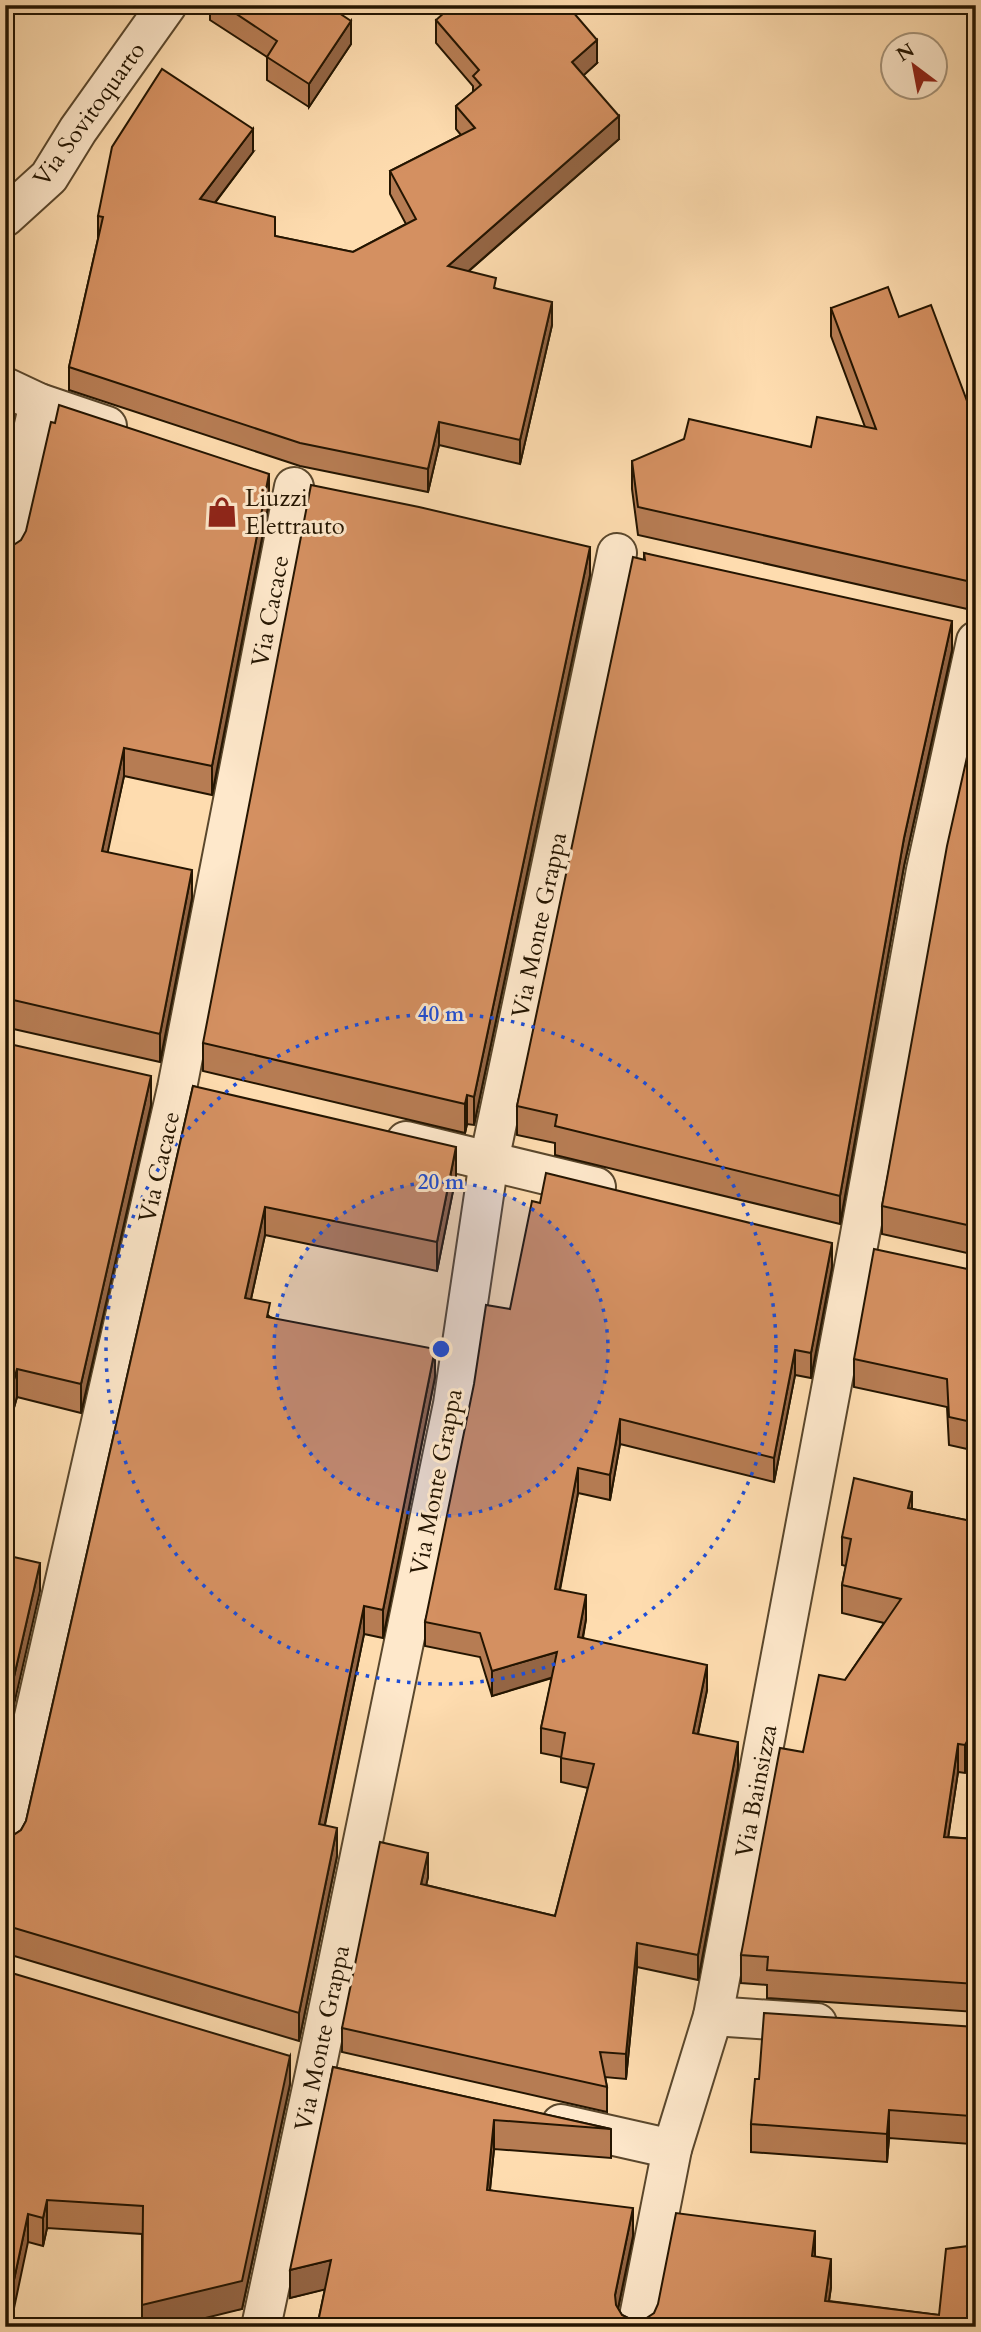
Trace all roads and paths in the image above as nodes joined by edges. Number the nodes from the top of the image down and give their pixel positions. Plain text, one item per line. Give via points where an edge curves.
1 (167, 5) edge
2 (5, 217) edge
3 (22, 395) edge
4 (141, 437) edge
5 (256, 474) edge
6 (5, 554) edge
7 (657, 562) edge
8 (967, 634) edge
9 (137, 1079) edge
10 (177, 1088) junction
11 (217, 1097) edge
12 (375, 1133) edge
13 (489, 1161) junction
14 (634, 1196) edge
15 (818, 1241) edge
16 (857, 1251) junction
17 (897, 1259) edge
18 (5, 1843) edge
19 (713, 2016) junction
20 (852, 2025) edge
21 (278, 2057) edge
22 (316, 2069) junction
23 (356, 2078) edge
24 (527, 2116) edge
25 (672, 2149) junction
26 (261, 2327) edge
27 (637, 2327) edge

1 - 2 street, Via Sovitoquarto via 49,177
3 - 4 street
3 - 6 street
5 - 10 street, Via Cacace via 308,490
7 - 13 street, Via Monte Grappa via 603,550
8 - 16 street, Via Bainsizza
9 - 10 street
10 - 11 street
10 - 18 street, Via Cacace
12 - 13 street
13 - 14 street
13 - 22 street, Via Monte Grappa via 453,1405
15 - 16 street
16 - 17 street
16 - 19 street, Via Bainsizza
19 - 20 street
19 - 25 street, Via Bainsizza
21 - 22 street
22 - 23 street
22 - 26 street, Via Monte Grappa
24 - 25 street
25 - 27 street, Via Bainsizza

